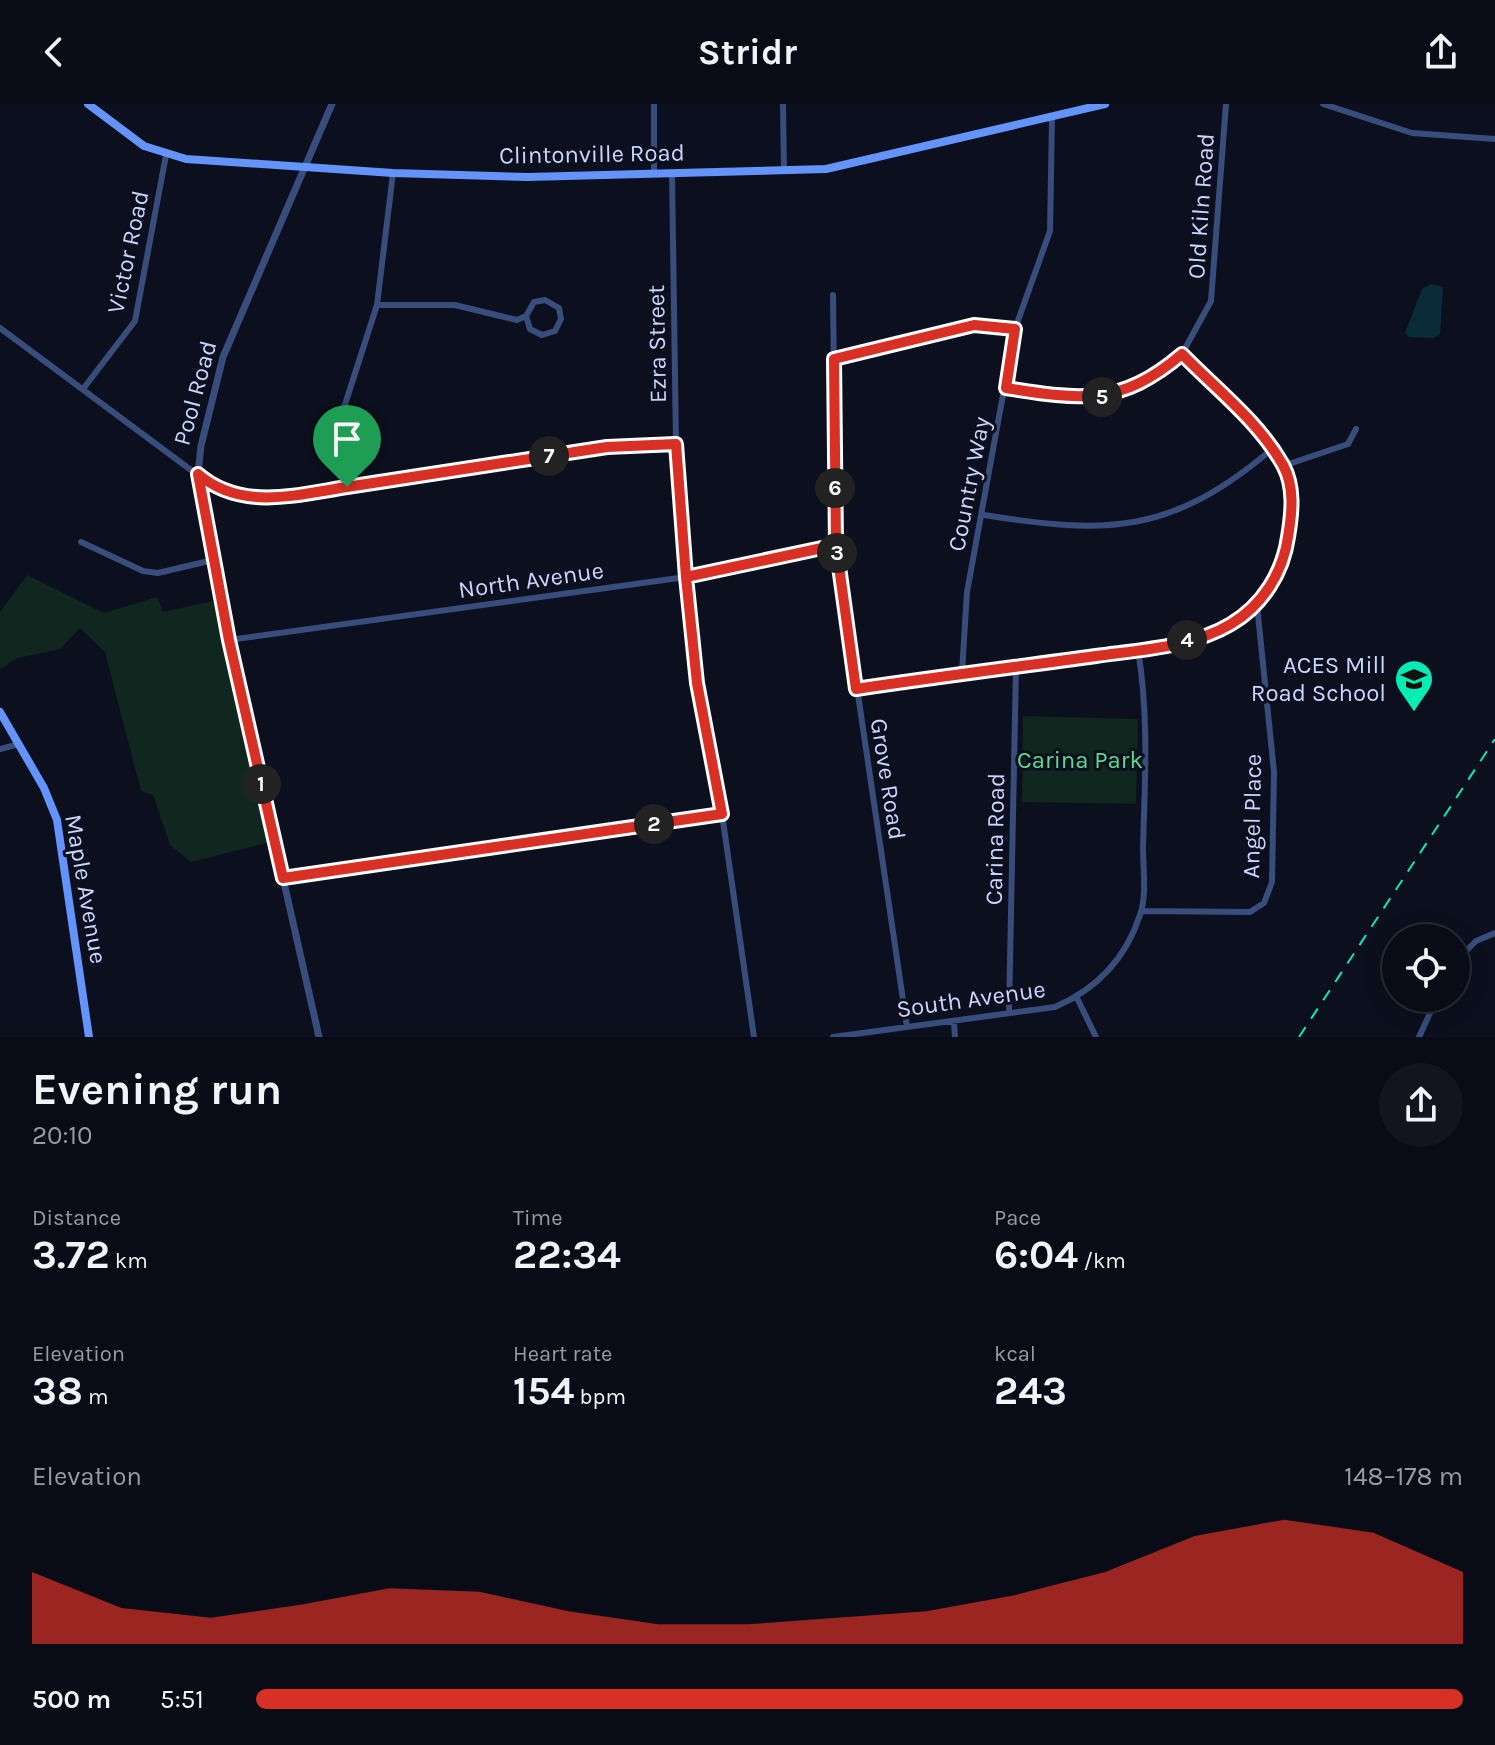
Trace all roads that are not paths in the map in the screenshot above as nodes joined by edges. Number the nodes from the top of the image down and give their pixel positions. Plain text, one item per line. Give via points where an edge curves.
1 (88, 104) edge
2 (332, 104) edge
3 (654, 104) edge
4 (783, 104) edge
5 (1105, 104) edge
6 (1226, 104) edge
7 (1323, 104) edge
8 (1052, 118) junction
9 (1495, 139) edge
10 (166, 155) junction
11 (303, 167) junction
12 (784, 171) junction
13 (393, 173) junction
14 (672, 173) junction
15 (654, 174) junction
16 (833, 295) dead end
17 (377, 305) junction
18 (526, 316) junction
19 (0, 328) edge
20 (1015, 329) junction
21 (1182, 354) junction
22 (834, 359) junction
23 (1006, 388) junction
24 (83, 389) junction
25 (1356, 429) dead end
26 (676, 444) junction
27 (1271, 450) junction
28 (1283, 466) junction
29 (198, 474) junction
30 (347, 487) junction
31 (984, 515) junction
32 (81, 542) dead end
33 (836, 545) junction
34 (213, 560) junction
35 (686, 577) junction
36 (1257, 605) junction
37 (229, 640) junction
38 (1138, 650) junction
39 (1016, 667) junction
40 (962, 672) junction
41 (856, 689) junction
42 (0, 712) edge
43 (19, 744) junction
44 (0, 749) edge
45 (722, 814) junction
46 (283, 878) junction
47 (1142, 911) junction
48 (1495, 933) edge
49 (1470, 947) edge
50 (1077, 998) junction
51 (1009, 1012) junction
52 (1431, 1012) edge
53 (954, 1022) junction
54 (907, 1027) junction
55 (89, 1037) edge
56 (319, 1037) edge
57 (754, 1037) edge
58 (833, 1037) edge
59 (955, 1037) edge
60 (1096, 1037) edge
61 (1419, 1037) edge

1 - 10 main road, Clintonville Road via 139,143
2 - 11 street, Pool Road
3 - 15 street
4 - 12 street
5 - 8 main road, Clintonville Road
6 - 21 street, Old Kiln Road via 1211,301
7 - 9 street via 1412,133
8 - 12 main road, Clintonville Road via 859,164
8 - 20 street, Country Way via 1050,231
10 - 11 main road, Clintonville Road
10 - 24 street, Victor Road via 135,321
11 - 13 main road, Clintonville Road
11 - 29 street, Pool Road via 223,357
12 - 14 main road, Clintonville Road
13 - 15 main road, Clintonville Road
13 - 17 street
14 - 15 main road, Clintonville Road
14 - 26 street, Ezra Street
16 - 22 street, Grove Road
17 - 18 street via 455,305 510,319
17 - 30 street via 340,420
18 - 18 street via 530,306 545,300 555,304 561,319 555,331 542,335 530,329
19 - 24 street
20 - 22 street via 974,325
20 - 23 street, Country Way
21 - 23 street, Old Kiln Road via 1152,378 1102,397
21 - 27 street via 1257,427
22 - 33 street, Grove Road
23 - 31 street, Country Way
24 - 29 street
25 - 28 street via 1348,444
26 - 30 street via 607,447
26 - 35 street, Ezra Street
27 - 28 street
27 - 31 street via 1209,495 1128,524 1058,527
28 - 36 street via 1291,489 1284,561
29 - 30 street via 223,490 254,498
29 - 34 street, Pool Road
31 - 40 street, Country Way via 967,592
32 - 34 street via 143,571 158,573
33 - 35 street, North Avenue
33 - 41 street, Grove Road
34 - 37 street, Pool Road
35 - 37 street, North Avenue
35 - 45 street, Ezra Street via 697,683
36 - 38 street via 1205,636
36 - 47 street, Angel Place via 1274,772 1272,882 1264,903 1250,912
37 - 46 street, Pool Road
38 - 39 street
38 - 47 street, South Avenue via 1146,710
39 - 40 street
39 - 51 street, Carina Road
40 - 41 street
41 - 54 street, Grove Road
42 - 43 main road, Maple Avenue
43 - 44 street
43 - 55 main road, Maple Avenue via 57,820
45 - 46 street
45 - 57 street, Ezra Street
46 - 56 street, Pool Road
47 - 50 street, South Avenue via 1110,970
48 - 49 street
50 - 51 street, South Avenue via 1055,1007
50 - 60 street
51 - 53 street, South Avenue
52 - 61 street
53 - 54 street, South Avenue
53 - 59 street
54 - 58 street, South Avenue

